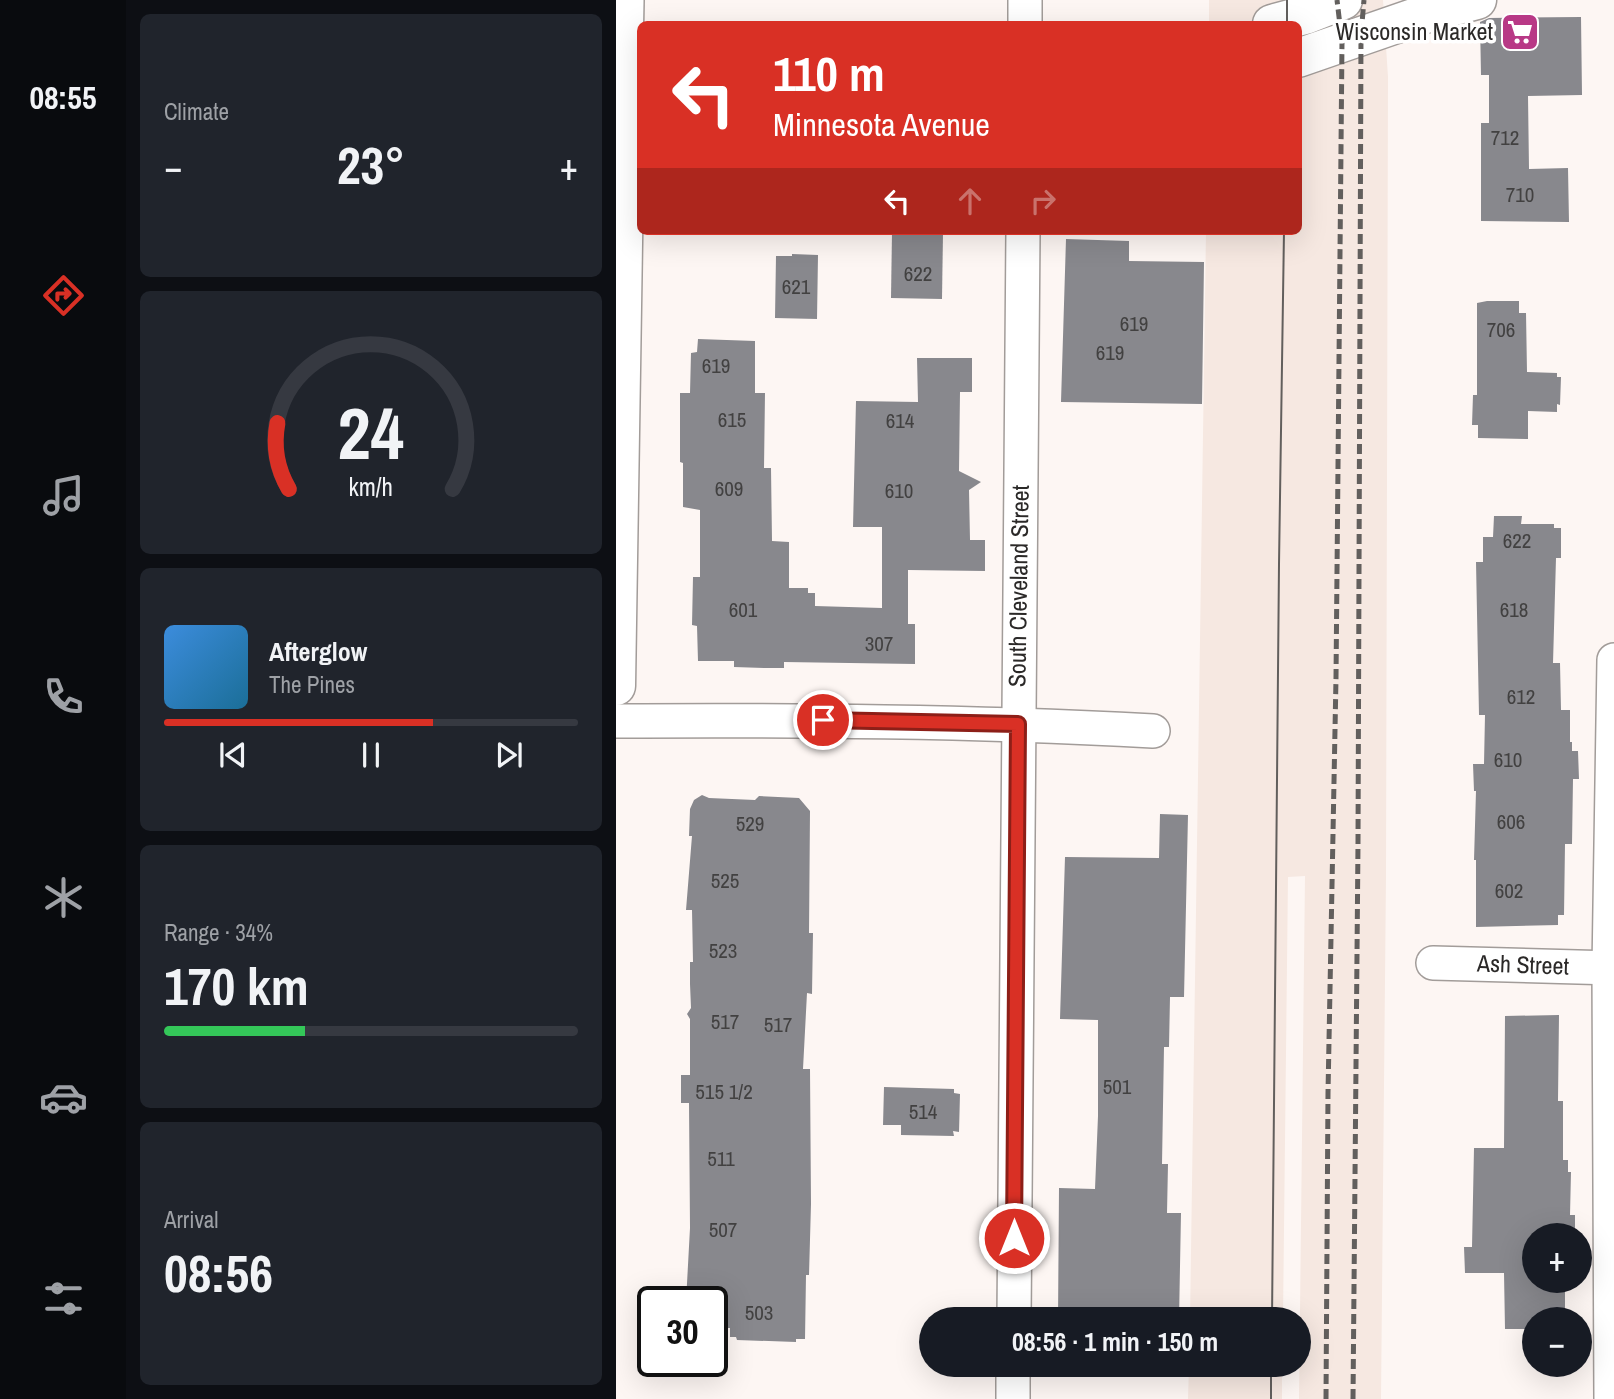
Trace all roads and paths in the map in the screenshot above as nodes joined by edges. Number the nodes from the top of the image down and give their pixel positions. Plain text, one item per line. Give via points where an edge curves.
1 (627, 0) edge
2 (1026, 0) edge
3 (1343, 0) edge
4 (1477, 0) edge
5 (1025, 21) edge
6 (1283, 21) edge
7 (628, 54) edge
8 (1302, 57) edge
9 (1023, 235) edge
10 (1614, 660) edge
11 (616, 685) edge
12 (616, 721) edge
13 (1018, 724) junction
14 (1153, 732) dead end
15 (1433, 962) dead end
16 (1612, 968) edge
17 (1014, 1307) edge
18 (1013, 1377) edge
19 (1013, 1399) edge
20 (1611, 1399) edge

1 - 7 street
2 - 5 street
3 - 6 street
4 - 8 street
7 - 11 street
9 - 13 street, South Cleveland Street
10 - 16 street
12 - 13 street
13 - 14 street
13 - 17 street, South Cleveland Street
15 - 16 street, Ash Street
16 - 20 street
18 - 19 street

